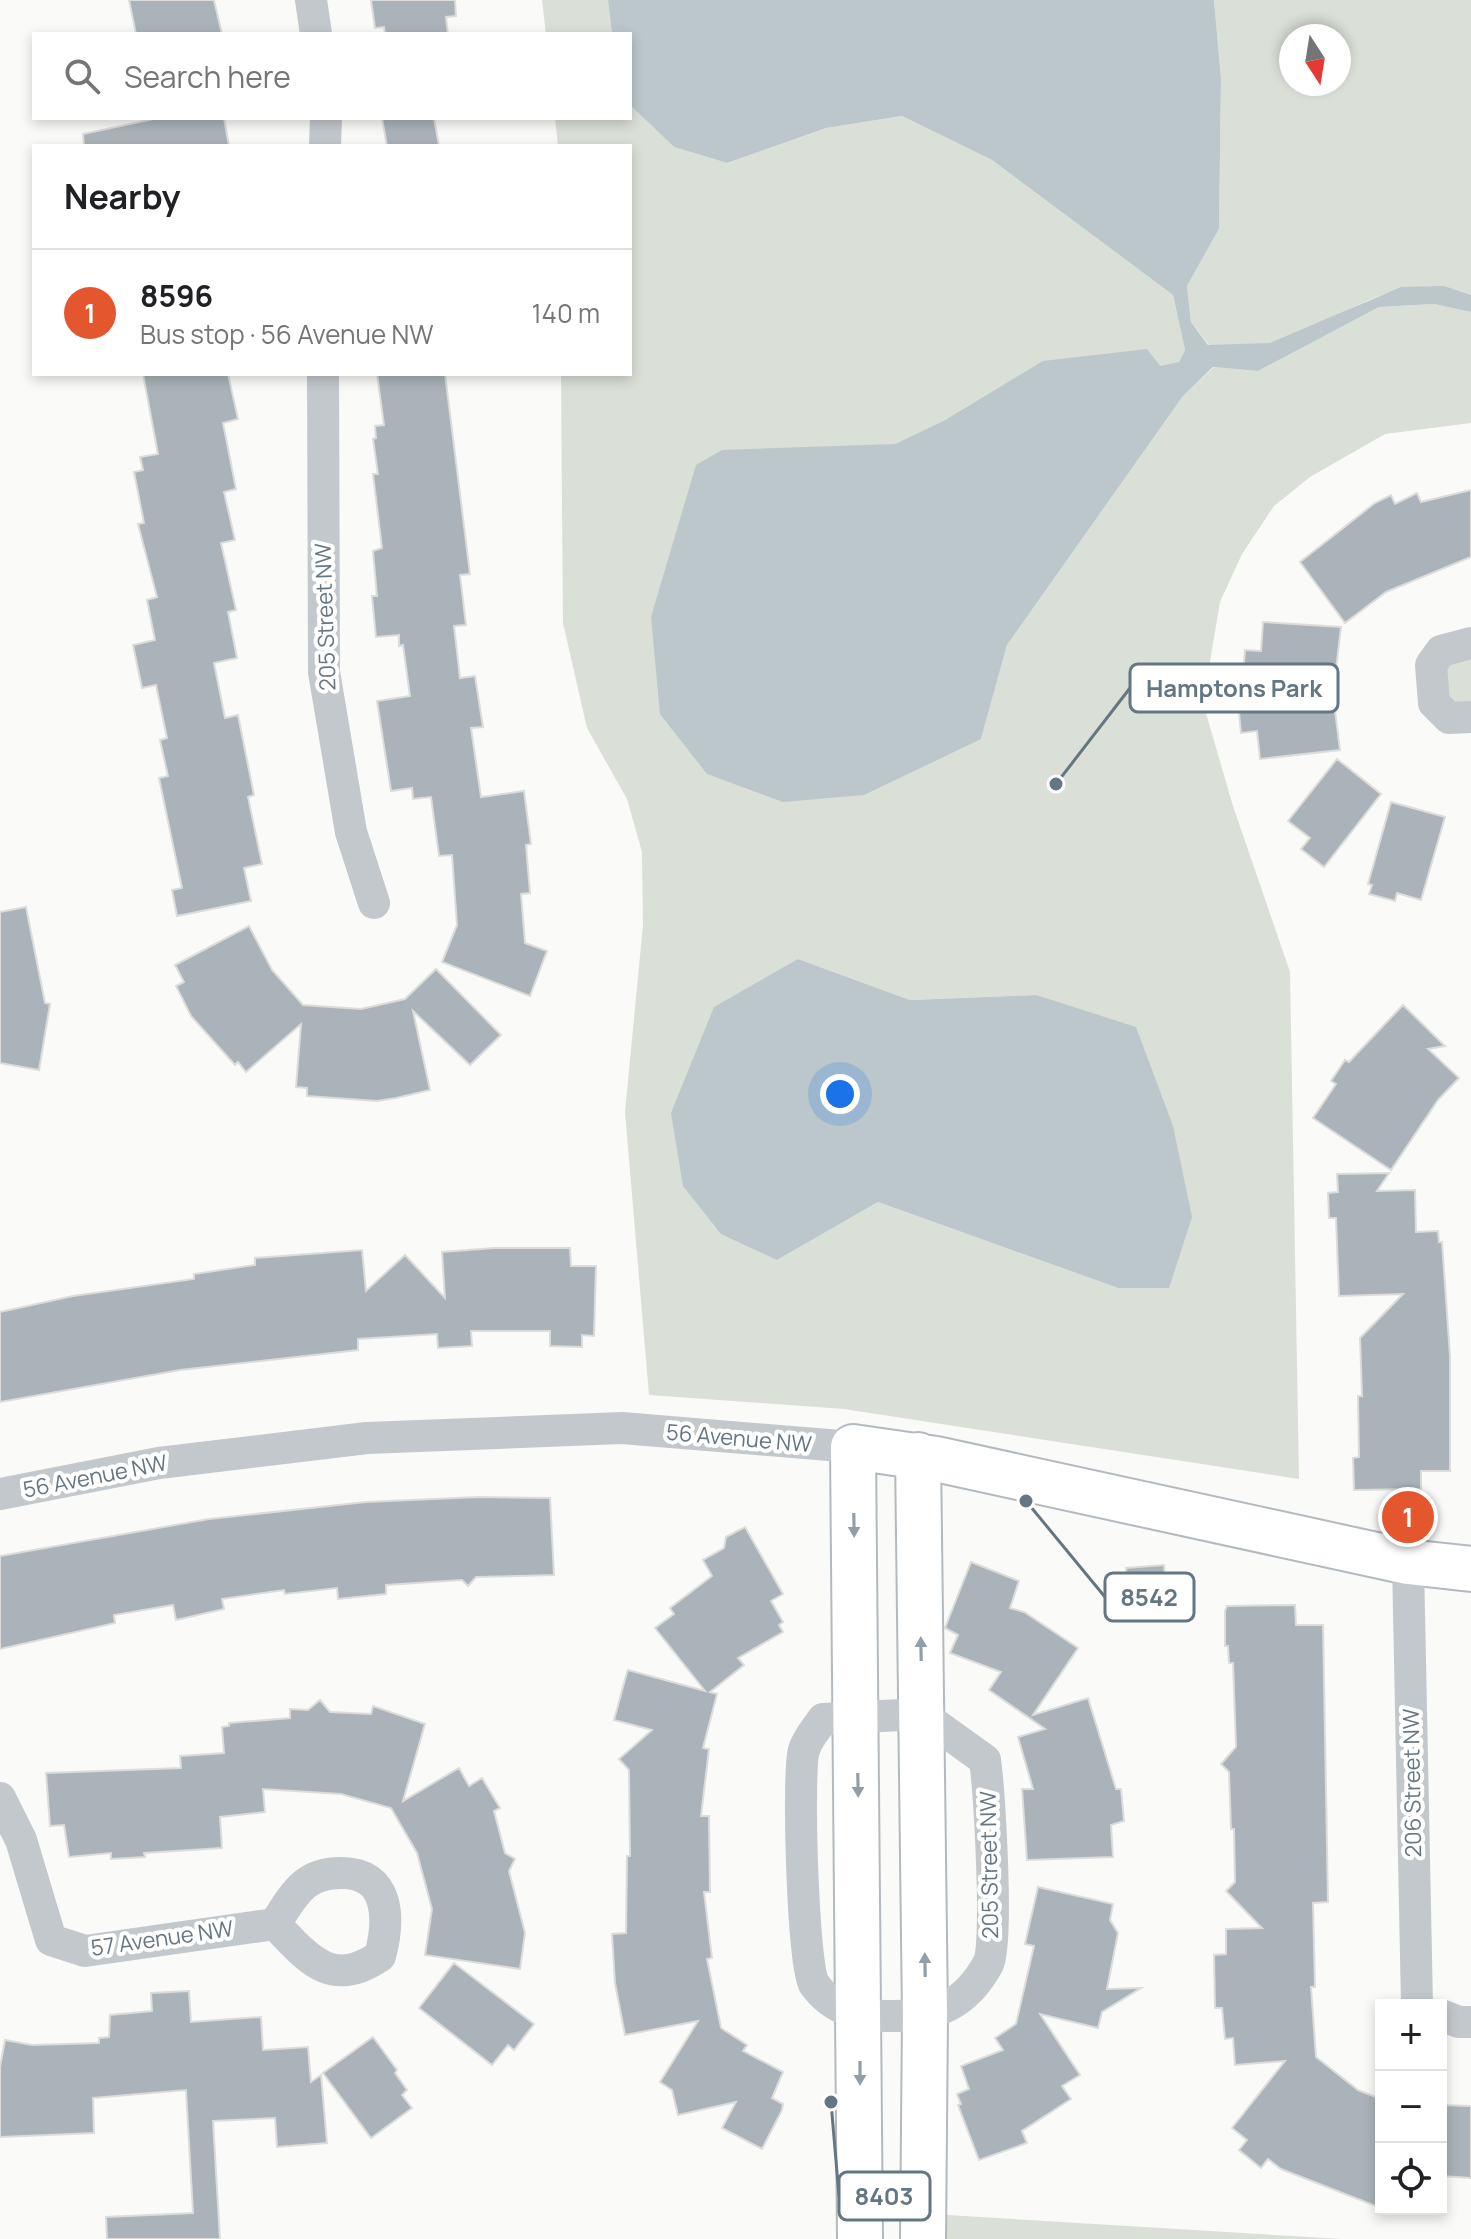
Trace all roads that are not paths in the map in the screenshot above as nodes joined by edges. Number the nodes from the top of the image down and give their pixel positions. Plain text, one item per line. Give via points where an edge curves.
1 (311, 0) edge
2 (316, 32) edge
3 (326, 120) edge
4 (325, 144) edge
5 (323, 376) edge
6 (1471, 643) edge
7 (1471, 717) edge
8 (374, 903) dead end
9 (853, 1447) junction
10 (918, 1455) junction
11 (0, 1494) edge
12 (1408, 1562) junction
13 (1471, 1569) edge
14 (921, 1714) junction
15 (858, 1717) junction
16 (0, 1798) edge
17 (275, 1924) dead end
18 (1416, 1999) edge
19 (925, 2016) junction
20 (860, 2017) junction
21 (1447, 2017) edge
22 (1471, 2022) edge
23 (860, 2239) edge
24 (923, 2239) edge

1 - 2 street
3 - 4 street
5 - 8 street, 205 Street NW via 324,672 351,832
6 - 7 street via 1441,651 1431,665 1434,703 1449,718
9 - 10 street, 56 Avenue NW
9 - 11 street, 56 Avenue NW via 622,1428 367,1438 159,1463
9 -> 15 street
10 - 12 street, 56 Avenue NW
14 -> 10 street
12 - 13 street, 56 Avenue NW
12 - 18 street, 206 Street NW
14 - 15 street
19 -> 14 street
14 - 19 street, 205 Street NW via 985,1760 992,1815 990,1962 962,1999
15 -> 20 street
15 - 20 street via 823,1719 804,1750 802,1909 812,1982 832,2003
16 - 17 street, 57 Avenue NW via 21,1840 51,1940 85,1951
19 - 20 street, 205 Street NW
19 - 24 street
20 -> 23 street
21 - 22 street

